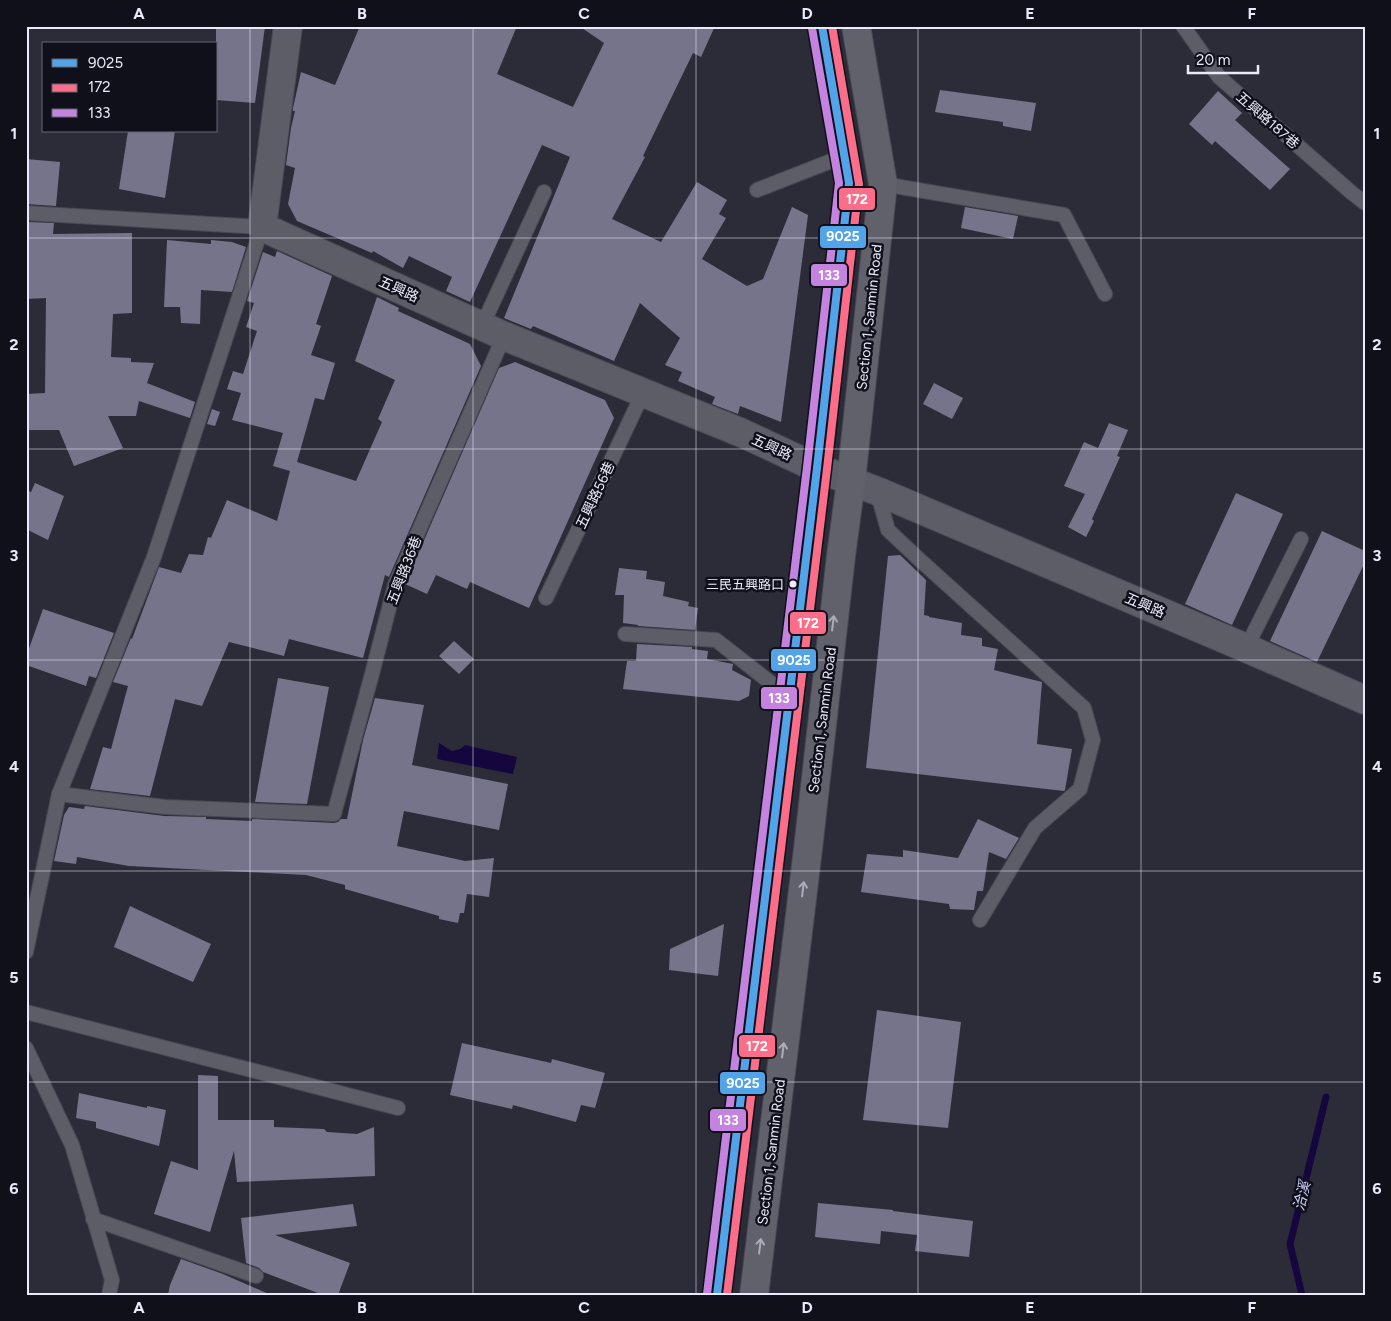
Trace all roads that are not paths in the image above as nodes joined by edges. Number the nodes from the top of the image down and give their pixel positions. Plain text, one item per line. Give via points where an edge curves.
1 (288, 26) edge
2 (822, 26) edge
3 (856, 26) edge
4 (1183, 26) edge
5 (844, 156) junction
6 (884, 184) junction
7 (757, 190) dead end
8 (544, 192) dead end
9 (1365, 202) edge
10 (26, 212) edge
11 (262, 228) junction
12 (1105, 294) dead end
13 (493, 331) junction
14 (643, 393) junction
15 (817, 468) junction
16 (851, 481) junction
17 (877, 490) junction
18 (1300, 539) dead end
19 (546, 598) dead end
20 (625, 634) dead end
21 (1246, 648) junction
22 (789, 697) junction
23 (1365, 700) edge
24 (59, 794) junction
25 (980, 920) dead end
26 (26, 952) edge
27 (26, 1012) edge
28 (26, 1048) edge
29 (398, 1108) dead end
30 (93, 1219) junction
31 (256, 1276) dead end
32 (109, 1295) edge
33 (716, 1295) edge
34 (754, 1295) edge

1 - 11 street
2 - 5 street
3 - 6 street, Section 1, Sanmin Road
4 - 9 lane, 五興路187巷 via 1219,77
5 - 7 lane
5 - 15 street via 849,183
6 - 12 lane via 1064,215
6 - 16 street, Section 1, Sanmin Road
8 - 13 lane, 五興路36巷
10 - 11 lane
11 - 13 street, 五興路
11 - 24 lane via 154,557
13 - 14 street, 五興路
13 - 24 lane, 五興路36巷 via 395,585 334,814 165,807
14 - 15 street, 五興路
14 - 19 lane, 五興路56巷
15 - 16 street, 五興路
15 - 22 street
16 - 17 street, 五興路
34 -> 16 street, Section 1, Sanmin Road
17 - 21 street, 五興路
17 - 25 lane via 888,530 1084,708 1093,740 1080,789 1035,828
18 - 21 lane
20 - 22 lane via 716,640
21 - 23 street, 五興路
22 - 33 street
24 - 26 lane
27 - 29 lane
28 - 30 lane via 72,1145
30 - 31 lane
30 - 32 lane via 112,1280

